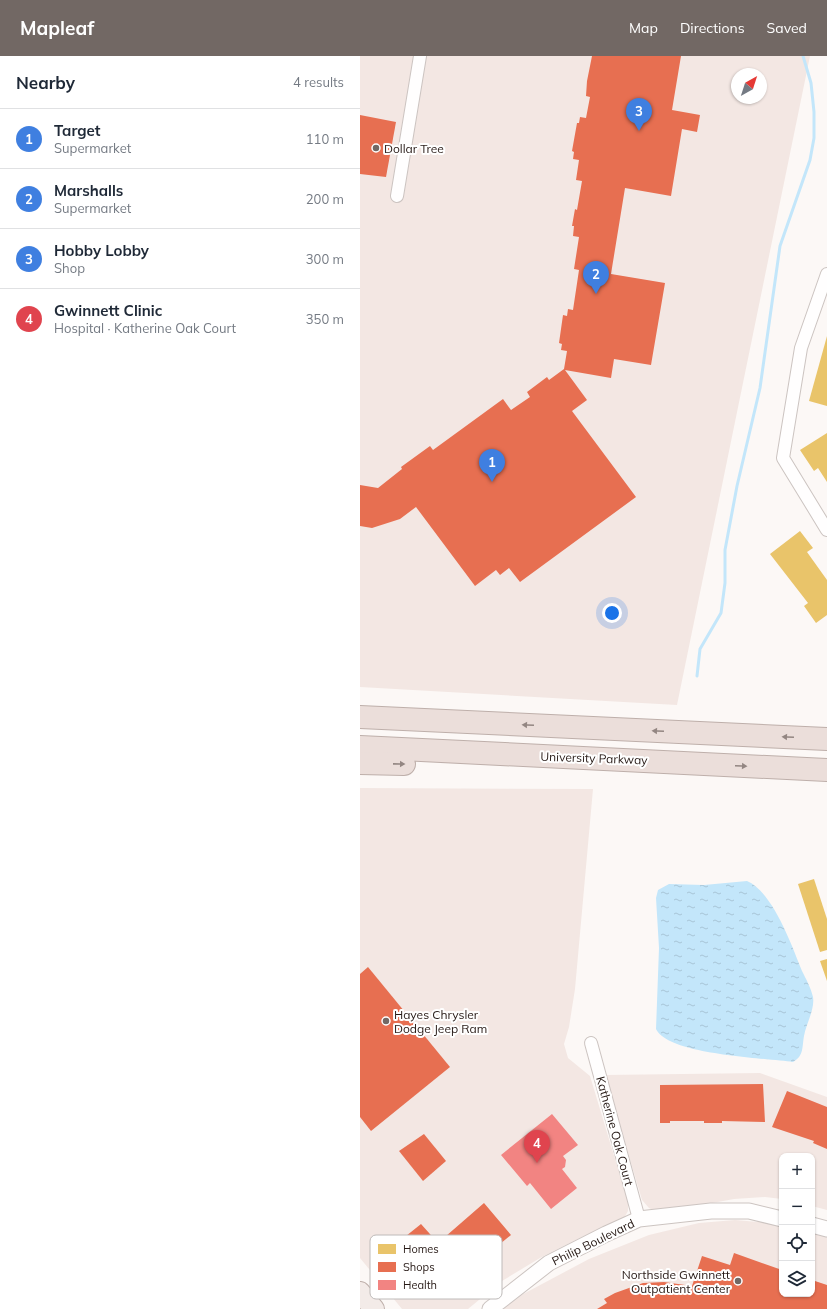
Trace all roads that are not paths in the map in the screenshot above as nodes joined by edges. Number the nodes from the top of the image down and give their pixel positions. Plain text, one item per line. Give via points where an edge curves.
1 (420, 56) edge
2 (397, 196) dead end
3 (827, 274) edge
4 (827, 530) edge
5 (360, 703) edge
6 (360, 717) edge
7 (479, 722) junction
8 (827, 739) edge
9 (360, 747) edge
10 (588, 758) junction
11 (360, 763) edge
12 (827, 770) edge
13 (591, 1043) dead end
14 (779, 1218) edge
15 (639, 1219) junction
16 (815, 1226) edge
17 (827, 1228) edge
18 (360, 1292) edge
19 (374, 1309) edge
20 (490, 1309) edge

1 - 2 street
3 - 4 street via 801,348 783,458
5 - 7 highway
6 - 7 highway
8 -> 7 highway
9 - 10 highway, University Parkway
11 -> 10 highway via 508,767 550,765
10 -> 12 highway, University Parkway
13 - 15 street, Katherine Oak Court
14 - 15 street, Philip Boulevard via 749,1211 711,1211
15 - 20 street, Philip Boulevard via 549,1264
16 - 17 street
18 - 19 main road

